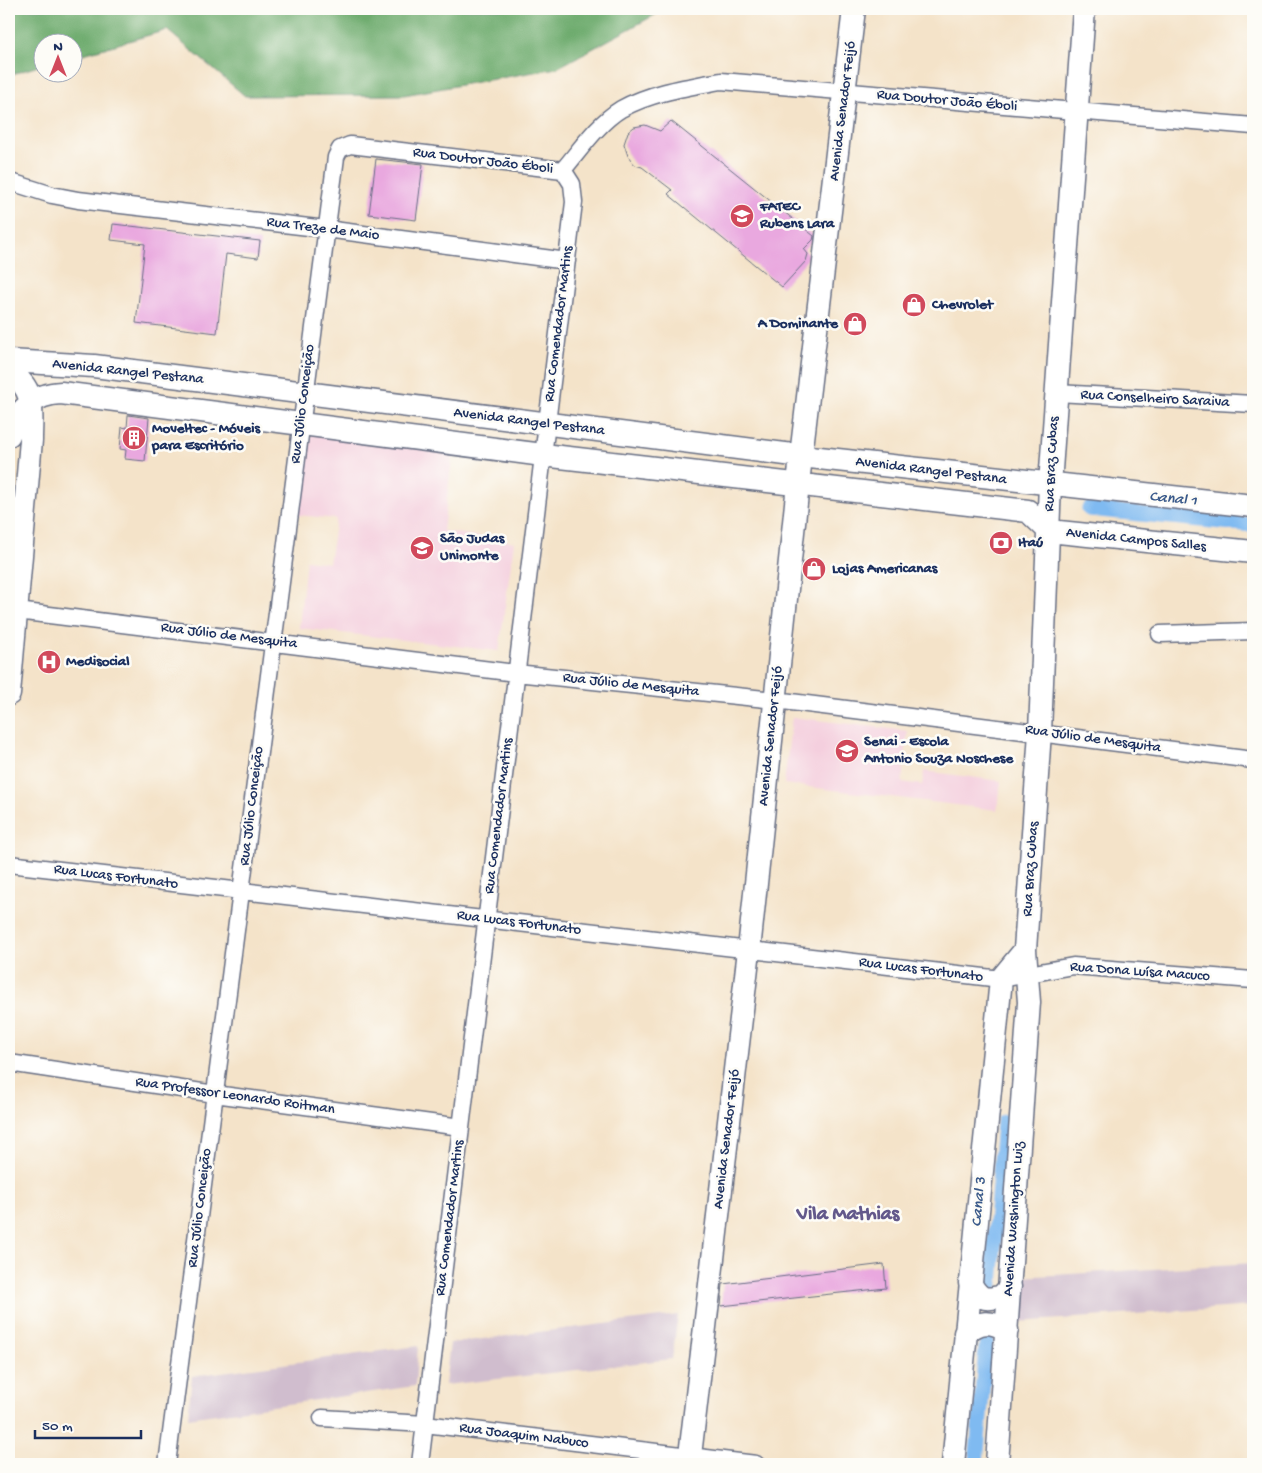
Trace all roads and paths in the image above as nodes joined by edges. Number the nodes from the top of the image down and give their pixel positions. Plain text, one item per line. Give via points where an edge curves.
1 (854, 9) edge
2 (1084, 9) edge
3 (845, 92) junction
4 (1076, 112) junction
5 (1253, 126) edge
6 (340, 149) joint
7 (562, 170) junction
8 (9, 183) edge
9 (326, 229) junction
10 (567, 261) junction
11 (9, 360) edge
12 (80, 365) junction
13 (305, 393) junction
14 (21, 394) edge
15 (1057, 394) junction
16 (1253, 404) edge
17 (301, 424) junction
18 (547, 425) junction
19 (9, 435) edge
20 (543, 455) junction
21 (801, 456) junction
22 (1050, 484) junction
23 (798, 485) junction
24 (1253, 506) edge
25 (1028, 511) joint
26 (1049, 531) junction
27 (1253, 552) edge
28 (13, 610) edge
29 (1253, 631) edge
30 (1160, 634) dead end
31 (273, 641) junction
32 (516, 673) junction
33 (9, 694) edge
34 (775, 700) junction
35 (1040, 732) junction
36 (1253, 760) edge
37 (9, 864) edge
38 (241, 891) junction
39 (486, 920) junction
40 (749, 950) junction
41 (1025, 950) junction
42 (1028, 973) junction
43 (1001, 979) junction
44 (1253, 980) edge
45 (9, 1063) edge
46 (990, 1084) junction
47 (1023, 1087) junction
48 (215, 1094) junction
49 (986, 1118) junction
50 (1021, 1121) junction
51 (461, 1127) junction
52 (970, 1283) junction
53 (1010, 1287) junction
54 (1007, 1330) junction
55 (965, 1333) junction
56 (322, 1418) dead end
57 (425, 1424) junction
58 (689, 1460) edge
59 (168, 1464) edge
60 (420, 1464) edge
61 (756, 1464) edge
62 (953, 1464) edge
63 (997, 1464) edge

1 - 3 main road, Avenida Senador Feijó
2 - 4 main road, Rua Braz Cubas
3 - 4 street, Rua Doutor João Éboli
3 - 7 street, Rua Doutor João Éboli via 721,81 653,96 620,110 595,132
3 - 21 main road, Avenida Senador Feijó
4 - 5 street, Rua Doutor João Éboli
4 - 15 main road, Rua Braz Cubas
6 - 7 street, Rua Doutor João Éboli via 350,145
6 - 9 street, Rua Júlio Conceição via 336,157
7 - 10 street, Rua Comendador Martins via 572,184 574,196
8 - 9 street, Rua Treze de Maio via 78,200
9 - 10 street, Rua Treze de Maio
9 - 13 street, Rua Júlio Conceição
10 - 18 street, Rua Comendador Martins
11 - 12 main road, Avenida Rangel Pestana
12 - 13 main road, Avenida Rangel Pestana
12 - 14 main road via 53,369
13 - 17 street, Rua Júlio Conceição
13 - 18 main road, Avenida Rangel Pestana
14 - 17 main road, Avenida Rangel Pestana via 71,395
14 - 19 main road
14 - 28 main road via 31,440
15 - 16 street, Rua Conselheiro Saraiva
15 - 22 main road, Rua Braz Cubas
17 - 20 main road, Avenida Rangel Pestana
17 - 31 street, Rua Júlio Conceição
18 - 20 street, Rua Comendador Martins
18 - 21 main road, Avenida Rangel Pestana
20 - 23 main road, Avenida Rangel Pestana
20 - 32 street, Rua Comendador Martins
21 - 22 main road, Avenida Rangel Pestana
21 - 23 main road, Avenida Senador Feijó
22 - 24 main road
22 - 26 main road, Rua Braz Cubas
23 - 25 main road, Avenida Rangel Pestana
23 - 34 main road, Avenida Senador Feijó
25 - 26 main road, Avenida Campos Salles
26 - 27 main road, Avenida Campos Salles
26 - 35 main road, Rua Braz Cubas
28 - 31 street, Rua Júlio de Mesquita
28 - 33 main road
29 - 30 street
31 - 32 street, Rua Júlio de Mesquita
31 - 38 street, Rua Júlio Conceição
32 - 34 street, Rua Júlio de Mesquita
32 - 39 street, Rua Comendador Martins
34 - 35 street, Rua Júlio de Mesquita
34 - 40 main road, Avenida Senador Feijó
35 - 36 street, Rua Júlio de Mesquita
35 - 41 main road, Rua Braz Cubas
37 - 38 street, Rua Lucas Fortunato
38 - 39 street, Rua Lucas Fortunato
38 - 48 street, Rua Júlio Conceição
39 - 40 street, Rua Lucas Fortunato
39 - 51 street, Rua Comendador Martins
40 - 43 street, Rua Lucas Fortunato
40 - 58 main road, Avenida Senador Feijó
41 - 42 main road, Rua Braz Cubas
41 - 43 main road
42 - 43 street, Rua Lucas Fortunato
42 - 44 street, Rua Dona Luísa Macuco via 1074,966
42 - 47 main road, Avenida Washington Luiz
43 - 46 main road
45 - 48 street, Rua Professor Leonardo Roitman
46 - 47 main road via 1006,1096
46 - 49 main road
47 - 50 main road, Avenida Washington Luiz
48 - 51 street, Rua Professor Leonardo Roitman
48 - 59 street, Rua Júlio Conceição
49 - 50 main road via 1004,1111
49 - 52 main road
50 - 53 main road, Avenida Washington Luiz
51 - 57 street, Rua Comendador Martins
52 - 53 main road via 984,1298 1002,1296
52 - 55 main road
53 - 54 main road, Avenida Washington Luiz
54 - 55 main road via 995,1323 984,1322
54 - 63 main road, Avenida Washington Luiz
55 - 62 main road
56 - 57 street, Rua Joaquim Nabuco
57 - 58 street, Rua Joaquim Nabuco
57 - 60 street, Rua Comendador Martins
58 - 61 street, Rua Joaquim Nabuco

